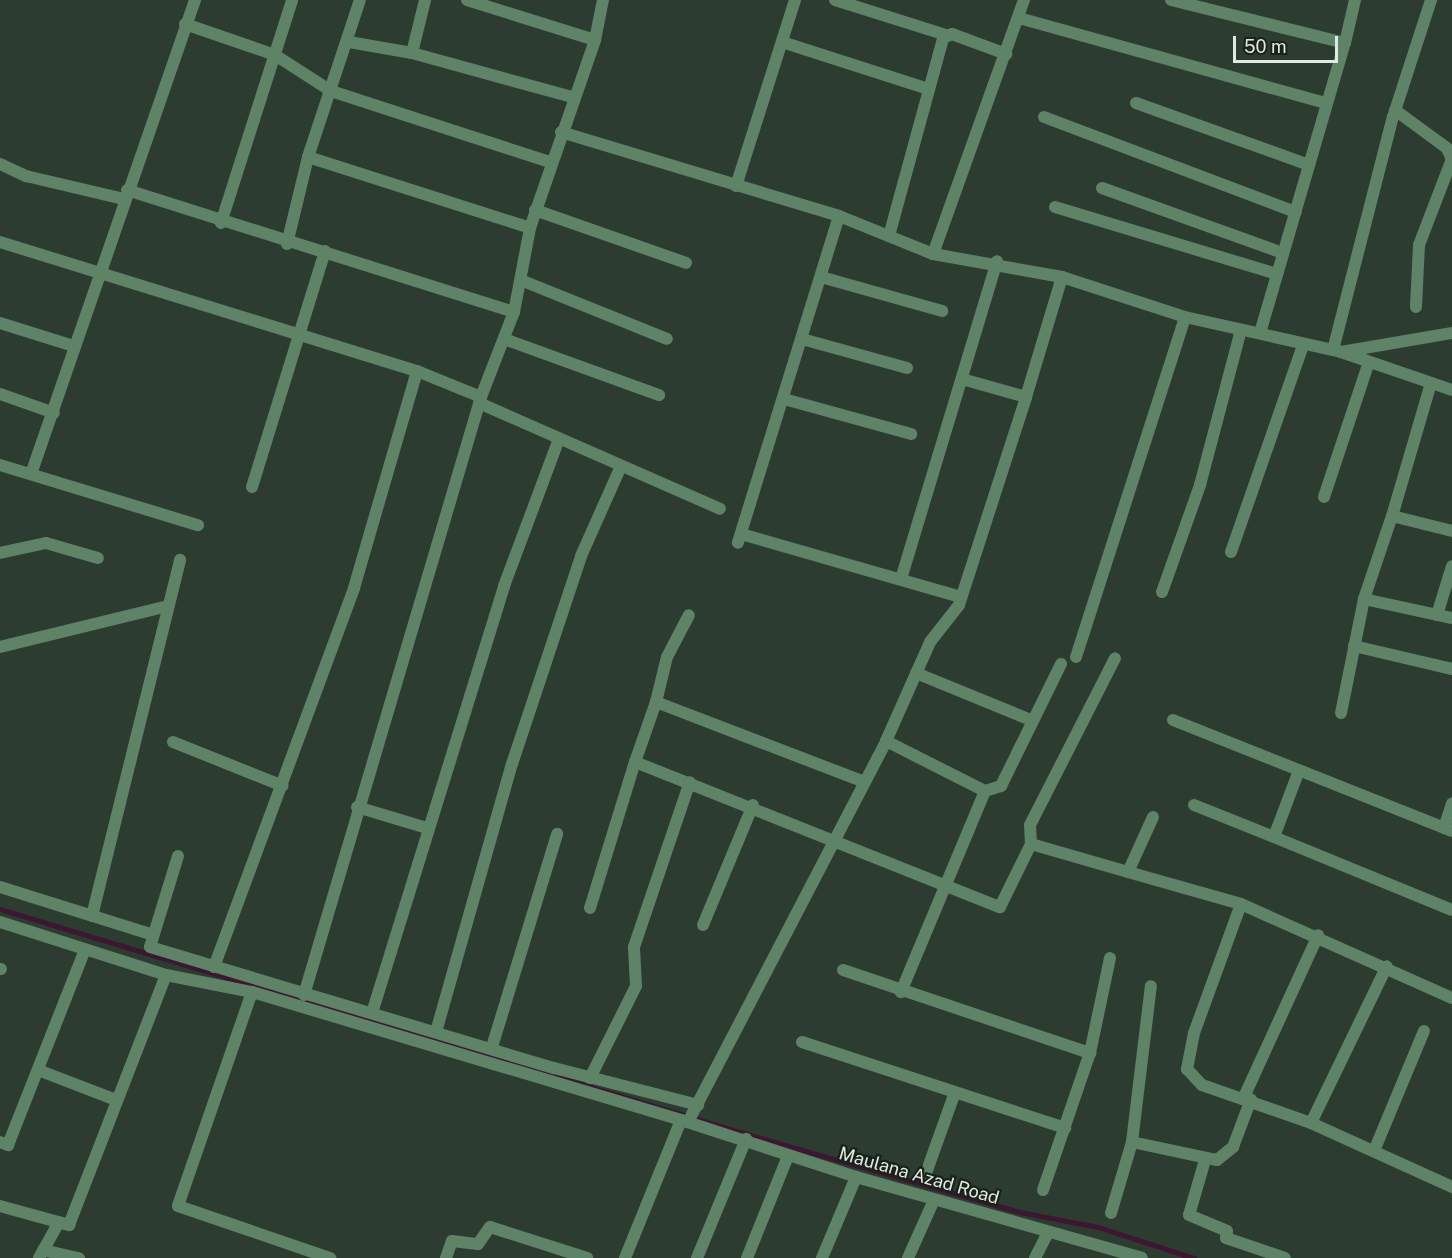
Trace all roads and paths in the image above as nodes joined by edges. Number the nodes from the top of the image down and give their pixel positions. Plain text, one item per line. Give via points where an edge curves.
1 (195, 0) edge
2 (292, 0) edge
3 (360, 0) edge
4 (425, 0) edge
5 (467, 0) edge
6 (603, 0) edge
7 (795, 0) edge
8 (835, 0) edge
9 (1024, 0) edge
10 (1172, 0) edge
11 (1355, 0) edge
12 (1431, 0) edge
13 (1019, 18) junction
14 (185, 24) junction
15 (946, 35) junction
16 (595, 40) junction
17 (349, 42) junction
18 (782, 42) junction
19 (1345, 43) junction
20 (412, 53) junction
21 (1006, 54) junction
22 (275, 55) junction
23 (928, 89) junction
24 (331, 91) junction
25 (572, 97) junction
26 (1136, 103) dead end
27 (1326, 103) junction
28 (1395, 110) junction
29 (1044, 117) dead end
30 (561, 132) junction
31 (308, 157) junction
32 (550, 162) junction
33 (0, 164) edge
34 (1309, 165) junction
35 (736, 186) junction
36 (1102, 188) dead end
37 (126, 194) junction
38 (1055, 207) dead end
39 (535, 210) junction
40 (1296, 212) junction
41 (839, 216) junction
42 (221, 223) junction
43 (530, 228) junction
44 (889, 236) junction
45 (0, 242) edge
46 (287, 244) junction
47 (324, 251) junction
48 (1283, 253) junction
49 (933, 254) junction
50 (997, 261) junction
51 (686, 263) dead end
52 (100, 272) junction
53 (1277, 274) junction
54 (820, 277) junction
55 (1062, 277) junction
56 (523, 281) junction
57 (1416, 306) dead end
58 (942, 311) dead end
59 (514, 312) junction
60 (1185, 317) junction
61 (0, 322) edge
62 (1241, 330) junction
63 (1260, 333) junction
64 (1452, 333) edge
65 (298, 336) junction
66 (504, 339) junction
67 (668, 339) dead end
68 (802, 339) junction
69 (1303, 345) junction
70 (74, 346) junction
71 (1337, 351) junction
72 (1368, 365) junction
73 (907, 368) dead end
74 (417, 371) junction
75 (962, 379) junction
76 (1431, 383) junction
77 (1452, 390) edge
78 (0, 394) edge
79 (659, 395) dead end
80 (1026, 397) junction
81 (784, 399) junction
82 (480, 400) junction
83 (54, 413) junction
84 (911, 434) dead end
85 (559, 439) junction
86 (0, 465) edge
87 (621, 466) junction
88 (31, 474) junction
89 (252, 487) dead end
90 (1324, 497) dead end
91 (720, 509) dead end
92 (1392, 516) junction
93 (198, 525) dead end
94 (1452, 531) edge
95 (1231, 552) dead end
96 (0, 553) edge
97 (98, 558) dead end
98 (180, 560) dead end
99 (1452, 566) edge
100 (901, 579) junction
101 (1162, 592) dead end
102 (962, 597) junction
103 (1364, 599) junction
104 (168, 606) junction
105 (689, 615) dead end
106 (1437, 615) junction
107 (1452, 618) edge
108 (1354, 646) junction
109 (0, 647) edge
110 (1076, 657) dead end
111 (1114, 658) dead end
112 (1061, 664) dead end
113 (1452, 669) edge
114 (916, 673) junction
115 (656, 702) junction
116 (1341, 713) dead end
117 (1173, 720) dead end
118 (1033, 721) junction
119 (886, 741) junction
120 (173, 742) dead end
121 (635, 762) junction
122 (1298, 774) junction
123 (862, 781) junction
124 (690, 783) junction
125 (283, 786) junction
126 (985, 791) junction
127 (1452, 803) edge
128 (753, 805) junction
129 (1194, 805) dead end
130 (357, 807) junction
131 (1153, 817) dead end
132 (427, 828) junction
133 (1448, 830) edge
134 (557, 834) dead end
135 (1274, 837) junction
136 (831, 838) junction
137 (1030, 844) junction
138 (178, 856) dead end
139 (1128, 872) junction
140 (945, 884) junction
141 (0, 886) edge
142 (1241, 904) junction
143 (590, 908) dead end
144 (1452, 910) edge
145 (92, 916) junction
146 (0, 922) edge
147 (703, 925) dead end
148 (153, 935) junction
149 (1318, 935) junction
150 (85, 950) junction
151 (1110, 958) dead end
152 (1388, 966) junction
153 (214, 967) junction
154 (843, 970) dead end
155 (166, 975) junction
156 (1151, 986) dead end
157 (252, 992) junction
158 (901, 992) junction
159 (304, 995) junction
160 (1452, 998) edge
161 (372, 1014) junction
162 (1424, 1031) dead end
163 (436, 1032) junction
164 (802, 1042) dead end
165 (492, 1047) junction
166 (1090, 1053) junction
167 (38, 1070) junction
168 (590, 1078) junction
169 (955, 1092) junction
170 (1247, 1098) junction
171 (116, 1100) junction
172 (691, 1115) junction
173 (1311, 1123) junction
174 (1065, 1128) junction
175 (746, 1139) junction
176 (0, 1142) edge
177 (1132, 1142) junction
178 (1374, 1151) junction
179 (788, 1156) junction
180 (1205, 1160) junction
181 (925, 1176) dead end
182 (856, 1178) junction
183 (1452, 1187) edge
184 (1043, 1190) dead end
185 (934, 1200) junction
186 (0, 1206) edge
187 (1111, 1213) dead end
188 (59, 1222) junction
189 (1048, 1232) junction
190 (41, 1254) edge
191 (1114, 1254) edge
192 (79, 1258) edge
193 (330, 1258) edge
194 (446, 1258) edge
195 (587, 1258) edge
196 (625, 1258) edge
197 (698, 1258) edge
198 (747, 1258) edge
199 (822, 1258) edge
200 (908, 1258) edge
201 (1035, 1258) edge
202 (1142, 1258) edge
203 (1285, 1258) edge

1 - 14 street
2 - 22 street
3 - 17 street
4 - 20 street
5 - 16 street
6 - 16 street
7 - 18 street
8 - 15 street
9 - 13 street
10 - 19 street
11 - 19 street
12 - 28 street
13 - 21 street
13 - 27 street
14 - 22 street
14 - 37 street
15 - 21 street
15 - 23 street
16 - 25 street
17 - 20 street
17 - 24 street
18 - 23 street
18 - 35 street
19 - 27 street
20 - 25 street
21 - 49 street
22 - 24 street
22 - 42 street
23 - 44 street
24 - 31 street
24 - 32 street
25 - 30 street
26 - 34 street
27 - 34 street
28 - 57 street via 1447,148 1452,159 1419,245
28 - 71 street
29 - 40 street
30 - 32 street
30 - 35 street
31 - 43 street
31 - 46 street
32 - 39 street
33 - 37 street via 26,176
34 - 40 street
35 - 41 street
36 - 48 street
37 - 42 street
37 - 52 street
38 - 53 street
39 - 43 street
39 - 51 street
40 - 48 street
41 - 44 street
41 - 54 street
42 - 46 street
43 - 56 street
44 - 49 street
45 - 52 street
46 - 47 street
47 - 59 street
47 - 65 street
48 - 53 street
49 - 50 street
50 - 55 street
50 - 75 street
52 - 65 street
52 - 70 street via 84,331
53 - 63 street
54 - 58 street
54 - 68 street
55 - 60 street
55 - 80 street
56 - 59 street
56 - 67 street
59 - 66 street
60 - 62 street
60 - 110 street
61 - 70 street
62 - 63 street
62 - 101 street via 1200,485
63 - 69 street
64 - 71 street
65 - 74 street
65 - 89 street
66 - 79 street
66 - 82 street
68 - 73 street
68 - 81 street
69 - 71 street
69 - 95 street
70 - 83 street
71 - 72 street
72 - 76 street
72 - 90 street
74 - 82 street
74 - 125 street via 354,588
75 - 80 street
75 - 100 street
76 - 77 street
76 - 92 street
78 - 83 street
80 - 102 street
81 - 84 street
81 - 100 street via 739,538
82 - 85 street
82 - 130 street
83 - 88 street
85 - 87 street
85 - 132 street via 504,586
86 - 88 street
87 - 91 street
87 - 163 street via 581,556 512,764
88 - 93 street
92 - 94 street
92 - 103 street
96 - 97 street via 46,543
98 - 104 street
99 - 106 street
100 - 102 street
102 - 114 street via 936,630
103 - 106 street
103 - 108 street
104 - 109 street
104 - 145 street
105 - 115 street via 667,657
106 - 107 street
108 - 113 street
108 - 116 street
111 - 137 street via 1030,825
112 - 118 street
114 - 118 street
114 - 119 street
115 - 121 street
115 - 123 street
117 - 122 street
118 - 126 street via 1001,786
119 - 123 street
119 - 126 street
120 - 125 street
121 - 124 street
121 - 143 street
122 - 133 street
122 - 135 street
123 - 136 street
124 - 128 street
124 - 168 street via 634,947 636,987
125 - 153 street
126 - 140 street
127 - 133 street
128 - 136 street
128 - 147 street
129 - 135 street
130 - 132 street
130 - 159 street
131 - 139 street
132 - 161 street
134 - 165 street
135 - 144 street
136 - 140 street
136 - 172 street
137 - 139 street
137 - 140 street via 1000,907
138 - 148 street
139 - 142 street
140 - 158 street
141 - 145 street
142 - 149 street
142 - 170 street via 1194,1033 1187,1070 1202,1085
145 - 148 street
146 - 150 street
148 - 153 street via 150,947
149 - 152 street
149 - 170 street
150 - 155 street
150 - 167 street
151 - 166 street
152 - 160 street
152 - 173 street
153 - 159 street
154 - 158 street
155 - 157 street
155 - 171 street
156 - 177 street
157 - 172 street
157 - 193 street via 178,1206
158 - 166 street
159 - 161 street
161 - 163 street
162 - 178 street
163 - 165 street
164 - 169 street
165 - 168 street
166 - 174 street
167 - 171 street
167 - 176 street via 8,1145
168 - 172 street
169 - 174 street
169 - 181 street
170 - 173 street
170 - 180 street via 1233,1147 1217,1160
171 - 188 street via 69,1225
172 - 175 street, Maulana Azad Road
172 - 196 street
173 - 178 street
174 - 184 street
175 - 179 street, Maulana Azad Road
175 - 197 street
177 - 180 street
177 - 187 street
178 - 183 street
179 - 182 street, Maulana Azad Road
179 - 198 street
180 - 203 street via 1189,1215 1227,1232 1226,1238
182 - 185 street, Maulana Azad Road
182 - 199 street
185 - 189 street, Maulana Azad Road
185 - 200 street
186 - 188 street
188 - 190 street
189 - 191 street, Maulana Azad Road
189 - 201 street
190 - 192 street
191 - 202 street, Maulana Azad Road
194 - 195 street via 452,1241 478,1244 490,1227

